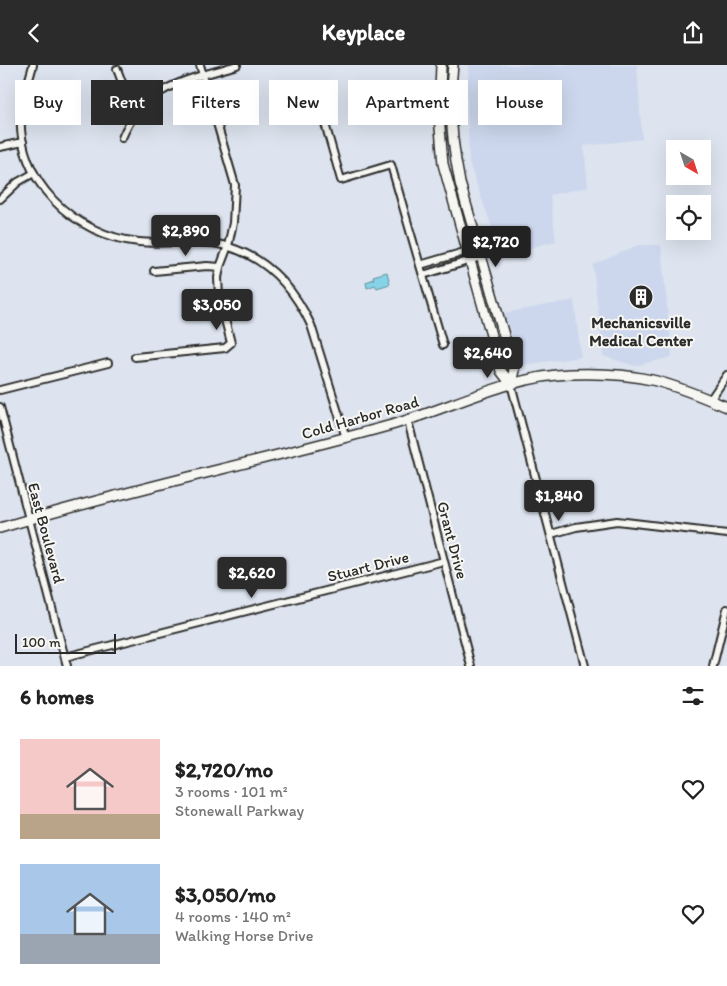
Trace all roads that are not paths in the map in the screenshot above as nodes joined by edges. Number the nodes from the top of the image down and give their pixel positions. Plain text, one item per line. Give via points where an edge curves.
1 (33, 65) edge
2 (200, 65) edge
3 (237, 65) edge
4 (441, 65) edge
5 (453, 65) edge
6 (117, 69) dead end
7 (203, 75) junction
8 (121, 80) edge
9 (163, 90) edge
10 (128, 125) edge
11 (325, 125) edge
12 (122, 138) dead end
13 (23, 142) junction
14 (0, 147) edge
15 (34, 173) junction
16 (0, 199) edge
17 (228, 246) junction
18 (480, 253) junction
19 (468, 256) junction
20 (420, 265) junction
21 (220, 267) junction
22 (154, 271) dead end
23 (422, 275) junction
24 (443, 345) dead end
25 (135, 357) dead end
26 (108, 363) dead end
27 (727, 375) edge
28 (511, 384) junction
29 (0, 390) edge
30 (710, 400) junction
31 (0, 407) edge
32 (727, 407) edge
33 (408, 421) junction
34 (346, 438) junction
35 (30, 519) junction
36 (0, 528) edge
37 (551, 534) junction
38 (727, 534) edge
39 (444, 561) junction
40 (727, 609) edge
41 (65, 657) junction
42 (67, 666) edge
43 (471, 666) edge
44 (585, 666) edge
45 (713, 666) edge

1 - 13 street via 23,100
2 - 7 street
3 - 7 street
4 - 19 main road via 438,117 444,164
5 - 18 main road via 450,111 455,159
6 - 8 street
7 - 9 street
7 - 17 street via 235,185
10 - 12 street
11 - 20 street via 341,180 392,165
13 - 14 street
13 - 15 street
15 - 16 street via 18,182
15 - 17 street via 59,206 107,235 139,242 198,241
17 - 21 street
17 - 34 street via 254,257 278,275 297,298 311,325
18 - 19 street
18 - 28 main road via 514,371
19 - 20 street
19 - 23 street
19 - 28 main road via 501,371
20 - 23 street
21 - 22 street
21 - 25 street via 219,296 231,340 229,346
23 - 24 street
26 - 29 street
27 - 30 street
28 - 30 main road, Cold Harbor Road via 555,375 631,376
28 - 33 main road, Cold Harbor Road
28 - 37 street
30 - 32 main road, Cold Harbor Road
31 - 35 street, East Boulevard
33 - 34 main road, Cold Harbor Road
33 - 39 street, Grant Drive
34 - 35 main road, Cold Harbor Road
35 - 36 main road, Cold Harbor Road
35 - 41 street, East Boulevard
37 - 38 street via 617,521
37 - 44 street
39 - 41 street, Stuart Drive
39 - 43 street, Grant Drive
40 - 45 street
41 - 42 street, East Boulevard

